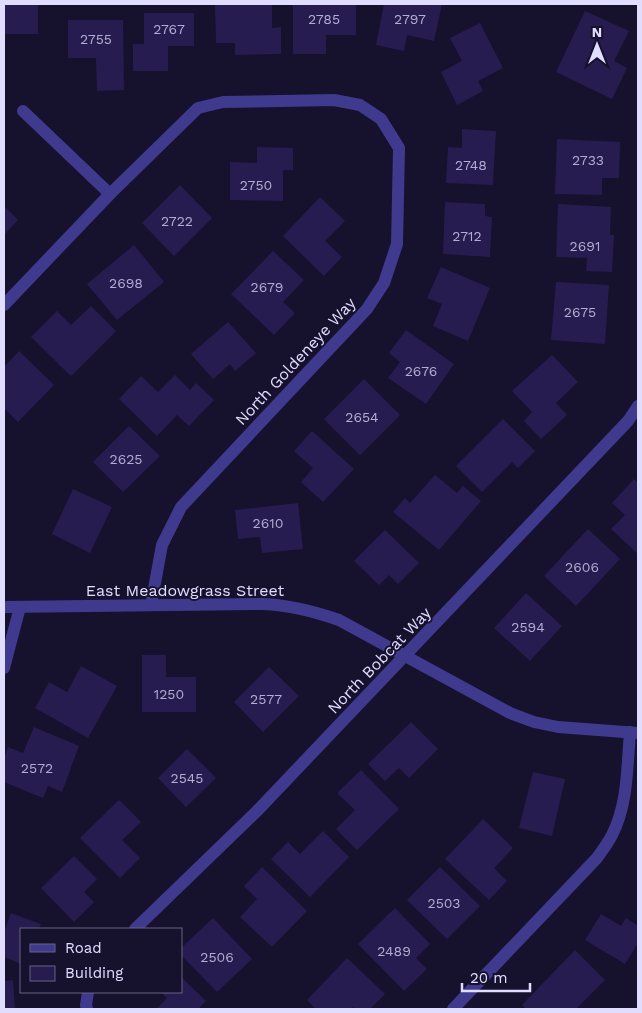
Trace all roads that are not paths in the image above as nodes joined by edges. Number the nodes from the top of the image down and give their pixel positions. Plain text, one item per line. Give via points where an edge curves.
1 (23, 111) dead end
2 (110, 194) junction
3 (4, 305) edge
4 (638, 406) edge
5 (151, 605) junction
6 (4, 607) edge
7 (20, 607) junction
8 (405, 656) junction
9 (4, 668) edge
10 (634, 733) edge
11 (136, 928) edge
12 (88, 993) edge
13 (87, 1009) edge
14 (453, 1009) edge

1 - 2 street
2 - 3 street
2 - 5 street, North Goldeneye Way via 198,108 223,102 334,100 360,105 381,119 399,148 397,244 384,283 367,309 181,507 162,545
4 - 8 street, North Bobcat Way via 628,421
5 - 7 street, East Meadowgrass Street
5 - 8 street, East Meadowgrass Street via 289,605 339,620
6 - 7 street, East Meadowgrass Street
7 - 9 street
8 - 10 street, East Meadowgrass Street via 534,722 558,728
8 - 11 street, North Bobcat Way via 257,811
10 - 14 street via 623,802 612,836 597,858
12 - 13 street

